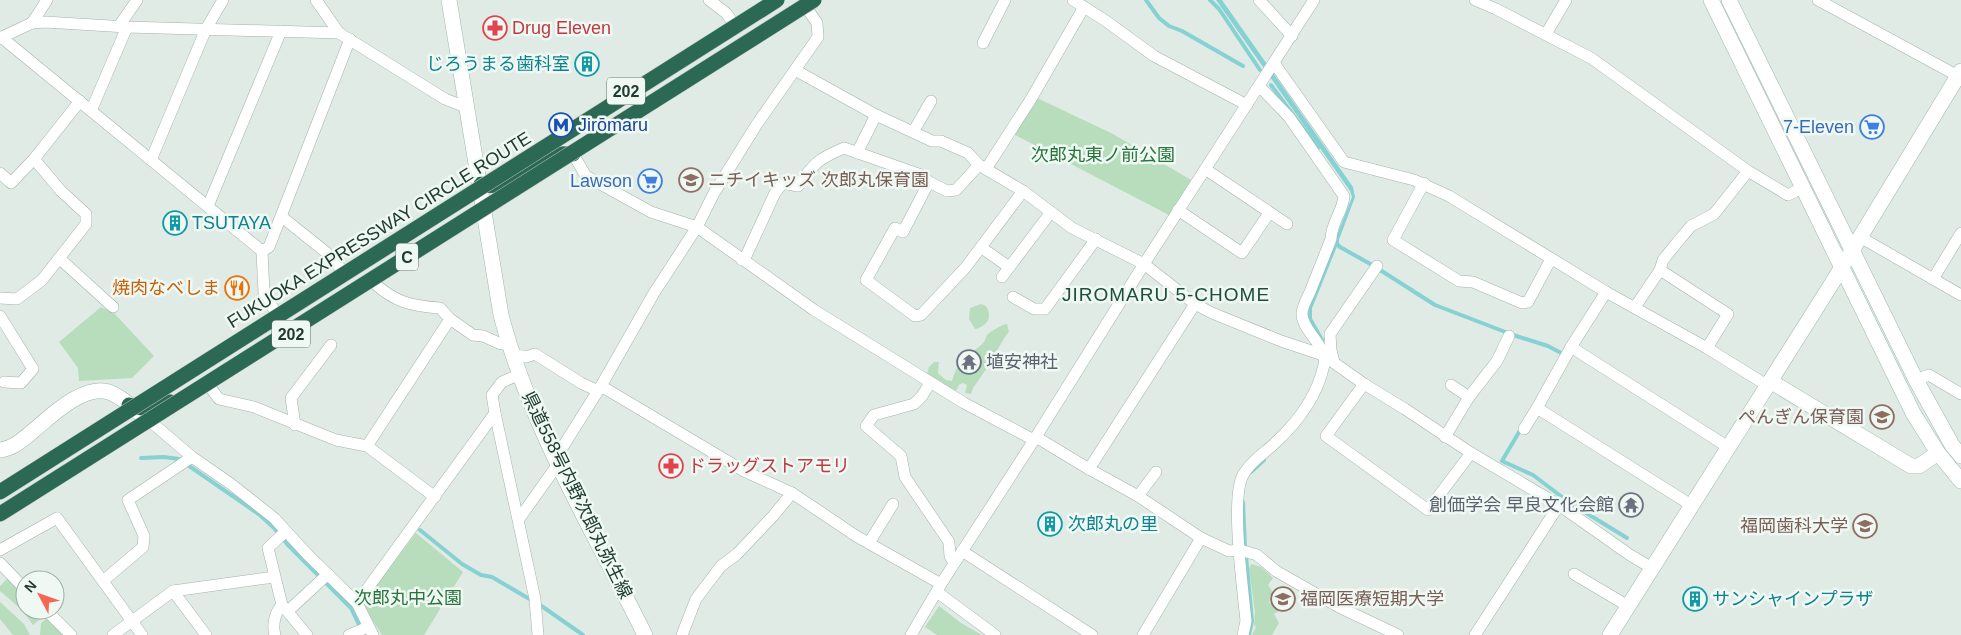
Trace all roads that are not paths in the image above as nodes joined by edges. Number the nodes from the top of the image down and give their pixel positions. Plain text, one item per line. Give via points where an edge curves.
1 (47, 0) edge
2 (137, 0) edge
3 (222, 0) edge
4 (316, 0) edge
5 (450, 0) edge
6 (709, 0) edge
7 (773, 0) edge
8 (777, 0) edge
9 (1005, 0) edge
10 (1073, 0) edge
11 (1259, 0) edge
12 (1314, 0) edge
13 (1475, 0) edge
14 (1566, 0) edge
15 (1711, 0) edge
16 (1729, 0) edge
17 (1818, 0) edge
18 (812, 2) edge
19 (1499, 4) edge
20 (1084, 7) junction
21 (32, 23) junction
22 (734, 24) junction
23 (123, 27) junction
24 (206, 29) junction
25 (281, 31) junction
26 (339, 33) junction
27 (1546, 34) junction
28 (1292, 36) junction
29 (1, 38) edge
30 (350, 39) junction
31 (983, 43) dead end
32 (1274, 63) junction
33 (795, 70) junction
34 (1959, 74) edge
35 (1259, 86) junction
36 (931, 101) dead end
37 (80, 102) junction
38 (1247, 104) junction
39 (468, 108) junction
40 (92, 111) junction
41 (876, 115) junction
42 (913, 132) junction
43 (858, 153) junction
44 (573, 154) junction
45 (34, 159) junction
46 (151, 160) junction
47 (983, 167) junction
48 (1205, 169) junction
49 (1748, 171) junction
50 (0, 173) edge
51 (929, 182) junction
52 (1424, 183) junction
53 (480, 184) junction
54 (1802, 188) junction
55 (1023, 191) junction
56 (208, 206) junction
57 (1178, 210) junction
58 (1051, 212) junction
59 (1270, 213) junction
60 (485, 214) junction
61 (282, 217) junction
62 (1286, 224) dead end
63 (696, 226) junction
64 (1961, 233) edge
65 (1860, 237) junction
66 (1096, 239) junction
67 (982, 248) junction
68 (1852, 250) junction
69 (262, 251) junction
70 (365, 256) junction
71 (59, 258) junction
72 (1551, 258) junction
73 (742, 260) junction
74 (1144, 264) junction
75 (1377, 266) dead end
76 (1009, 267) junction
77 (1842, 268) junction
78 (342, 270) junction
79 (1660, 270) junction
80 (1002, 278) dead end
81 (1933, 279) junction
82 (374, 283) junction
83 (1606, 292) junction
84 (1961, 295) edge
85 (1013, 297) dead end
86 (0, 298) edge
87 (1195, 304) junction
88 (113, 307) dead end
89 (1635, 307) junction
90 (276, 313) junction
91 (0, 316) edge
92 (450, 319) junction
93 (1509, 336) dead end
94 (332, 345) dead end
95 (1571, 347) junction
96 (1707, 348) junction
97 (510, 349) junction
98 (1323, 355) junction
99 (1334, 362) junction
100 (520, 374) junction
101 (1916, 380) junction
102 (4, 382) dead end
103 (930, 383) junction
104 (1769, 383) junction
105 (1364, 384) junction
106 (1451, 385) dead end
107 (209, 386) junction
108 (600, 389) junction
109 (1961, 394) edge
110 (1469, 397) junction
111 (129, 404) junction
112 (1537, 408) junction
113 (495, 413) junction
114 (151, 422) junction
115 (295, 425) junction
116 (1524, 429) dead end
117 (1445, 437) junction
118 (1035, 438) junction
119 (367, 446) junction
120 (1728, 447) junction
121 (0, 450) edge
122 (1470, 453) junction
123 (1938, 453) junction
124 (1961, 456) edge
125 (192, 457) junction
126 (38, 461) junction
127 (558, 464) junction
128 (1089, 469) junction
129 (1156, 472) dead end
130 (1961, 481) edge
131 (0, 484) edge
132 (0, 492) edge
133 (792, 493) junction
134 (1138, 496) junction
135 (435, 497) junction
136 (893, 504) dead end
137 (1559, 505) junction
138 (1691, 505) junction
139 (0, 514) edge
140 (519, 519) junction
141 (0, 520) edge
142 (286, 531) junction
143 (1201, 538) junction
144 (869, 542) junction
145 (0, 550) edge
146 (1240, 550) junction
147 (962, 551) junction
148 (0, 563) edge
149 (954, 563) junction
150 (1652, 568) junction
151 (328, 574) junction
152 (1574, 574) dead end
153 (274, 577) junction
154 (15, 579) edge
155 (103, 581) junction
156 (939, 588) junction
157 (173, 592) junction
158 (357, 603) junction
159 (1628, 606) junction
160 (285, 608) junction
161 (56, 620) edge
162 (132, 622) junction
163 (370, 631) edge
164 (353, 633) edge
165 (71, 635) edge
166 (113, 635) edge
167 (142, 635) edge
168 (206, 635) edge
169 (275, 635) edge
170 (306, 635) edge
171 (538, 635) edge
172 (645, 635) edge
173 (682, 635) edge
174 (910, 635) edge
175 (995, 635) edge
176 (1092, 635) edge
177 (1143, 635) edge
178 (1243, 635) edge
179 (1398, 635) edge
180 (1476, 635) edge
181 (1610, 635) edge

1 - 21 street
2 - 23 street
3 - 24 street
4 - 26 street
5 - 39 street, 県道558号内野次郎丸弥生線
6 - 22 street
7 - 22 highway, 202
8 - 132 highway, FUKUOKA EXPRESSWAY CIRCLE ROUTE / C, bridge
9 - 31 street
10 - 20 street
11 - 28 street
12 - 28 street
13 - 19 street
14 - 27 street
15 - 54 street
16 - 68 street
17 - 34 street
18 - 33 street via 818,37
18 - 44 highway, 202
18 - 139 highway, C, bridge
19 - 27 street
20 - 38 street via 1154,56
20 - 47 street via 1031,99
21 - 23 street
21 - 29 street
22 - 53 highway, 202
23 - 24 street
23 - 40 street
24 - 25 street
24 - 46 street
25 - 26 street
25 - 56 street
26 - 30 street
27 - 49 street via 1591,58
28 - 32 street
29 - 37 street
30 - 39 street via 445,99
30 - 61 street
32 - 35 street
32 - 52 street via 1344,162
33 - 41 street
33 - 63 street via 752,132
34 - 65 street
35 - 38 street
35 - 98 street via 1289,117 1344,196 1302,312
36 - 42 street
37 - 40 street
37 - 45 street
38 - 48 street
39 - 53 street, 県道558号内野次郎丸弥生線
40 - 46 street
41 - 42 street
41 - 43 street
42 - 47 street via 968,153
43 - 51 street via 921,175
43 - 73 street via 844,148 821,158 798,186 782,182
44 - 53 highway via 546,155 503,183 490,187
44 - 60 highway, 202
44 - 63 street via 586,176 651,212
45 - 50 street via 10,183
45 - 71 street via 86,214 86,224
46 - 56 street
47 - 51 street via 956,190 947,191
47 - 55 street
48 - 57 street
48 - 59 street
49 - 54 street via 1788,195
49 - 79 street via 1714,214 1691,226 1663,260
51 - 67 street via 903,232 896,228 866,280 916,316 921,315
52 - 72 street
52 - 72 street via 1393,240 1459,281 1473,282 1522,303 1528,302
53 - 60 street, 県道558号内野次郎丸弥生線
53 - 70 highway, 202
54 - 77 street
55 - 58 street
55 - 67 street
56 - 69 street
57 - 59 street via 1242,254
57 - 74 street
58 - 66 street via 1072,228
58 - 76 street
59 - 62 street
60 - 70 highway via 471,203 457,206 388,250
60 - 82 highway, 202
60 - 97 street, 県道558号内野次郎丸弥生線 via 501,315
61 - 69 street via 270,247
61 - 78 street via 327,253
63 - 73 street
63 - 108 street
64 - 81 street
65 - 68 street
65 - 81 street
66 - 74 street
66 - 85 street via 1045,309 1034,309
67 - 76 street
68 - 77 street
68 - 101 street
69 - 90 street via 264,293
70 - 78 highway, 202
71 - 86 street via 42,280 16,299
71 - 88 street
72 - 83 street
73 - 103 street
74 - 87 street
74 - 118 street
75 - 99 street via 1330,334
76 - 80 street
77 - 104 street
77 - 123 street via 1912,413
78 - 90 highway, 202
79 - 89 street
79 - 96 street via 1728,314
81 - 84 street
82 - 92 street via 385,293 413,306 440,308
82 - 107 highway, 202
83 - 89 street
83 - 95 street
87 - 98 street via 1212,314
87 - 128 street
89 - 96 street
90 - 111 highway, 202
91 - 102 street via 33,369 21,383
92 - 97 street via 473,335
92 - 119 street
93 - 110 street via 1497,361
94 - 115 street via 291,398
95 - 112 street
95 - 120 street
96 - 104 street
97 - 100 street, 県道558号内野次郎丸弥生線
97 - 108 street via 526,357 536,354 581,383
98 - 99 street
98 - 146 street via 1325,363 1301,417 1243,475 1239,484
99 - 105 street
100 - 113 street via 502,382 492,395
100 - 127 street, 県道558号内野次郎丸弥生線
101 - 109 street via 1929,375
101 - 124 street
103 - 118 street
103 - 149 street via 914,404 874,415 866,426 901,456 905,477 949,542
104 - 120 street
104 - 123 street via 1911,466 1919,466
105 - 117 street
105 - 122 street via 1326,436 1428,510
106 - 110 street
107 - 111 highway via 191,389 158,409 143,409
107 - 114 highway, 202
107 - 115 street via 219,399 254,407
108 - 127 street via 562,448
108 - 133 street via 744,471
110 - 117 street
111 - 114 street
111 - 121 street via 109,392 84,394 68,403 17,445
111 - 126 highway, 202
112 - 116 street
112 - 138 street
113 - 135 street
113 - 140 street
114 - 125 street
114 - 126 highway via 130,417 58,458
114 - 141 highway, 202
115 - 119 street via 336,440
117 - 122 street
118 - 128 street
118 - 147 street
119 - 135 street
120 - 138 street
122 - 137 street
123 - 130 street
125 - 142 street via 231,484
125 - 155 street via 128,500 144,536 143,547
126 - 131 highway, 202
127 - 140 street
127 - 172 street, 県道558号内野次郎丸弥生線
128 - 134 street
129 - 134 street
133 - 144 street
133 - 173 street via 738,554 716,572 696,598
134 - 143 street
135 - 158 street
136 - 144 street
137 - 150 street
137 - 180 street
138 - 150 street
140 - 171 street
142 - 151 street
142 - 153 street via 268,548
143 - 146 street via 1229,551
143 - 177 street
144 - 156 street
145 - 155 street via 57,518
146 - 178 street via 1246,621
146 - 179 street via 1257,555 1276,571 1339,607
147 - 149 street
147 - 176 street
148 - 154 street
149 - 156 street
150 - 159 street
151 - 158 street
151 - 160 street
152 - 159 street
153 - 157 street
153 - 160 street
155 - 162 street
156 - 174 street
156 - 175 street
157 - 162 street
157 - 168 street
158 - 163 street
159 - 181 street
160 - 169 street via 277,613
160 - 170 street
161 - 165 street
162 - 166 street
162 - 167 street
163 - 164 street

